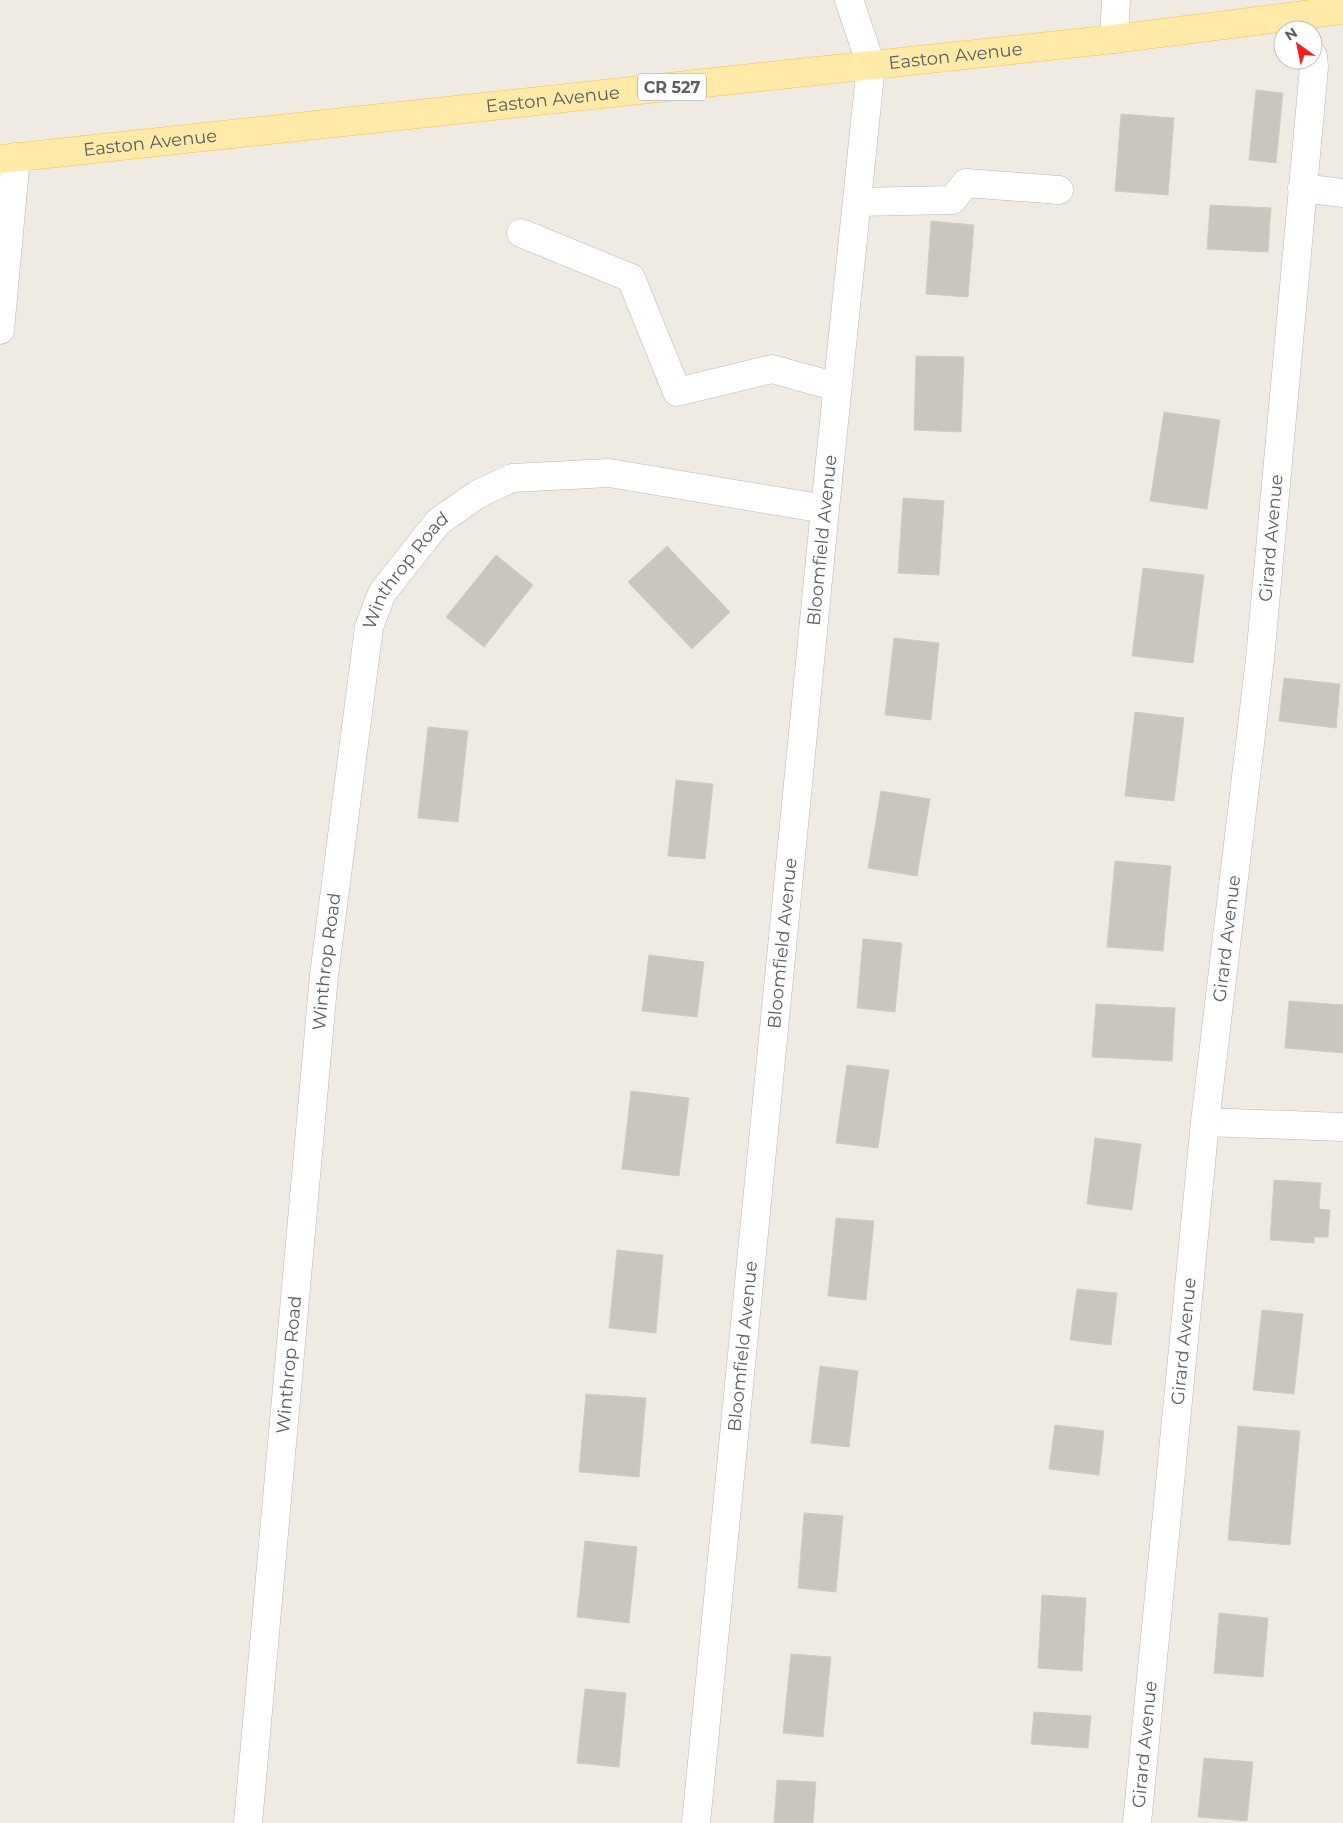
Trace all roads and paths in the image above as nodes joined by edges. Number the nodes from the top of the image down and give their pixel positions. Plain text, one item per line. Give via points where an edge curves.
1 (849, 0) edge
2 (1116, 0) edge
3 (1343, 10) edge
4 (1316, 20) edge
5 (1273, 25) edge
6 (1114, 39) junction
7 (871, 65) junction
8 (1314, 70) edge
9 (8, 158) edge
10 (1302, 188) junction
11 (1059, 190) dead end
12 (1343, 193) edge
13 (857, 202) junction
14 (521, 233) dead end
15 (0, 330) edge
16 (838, 387) junction
17 (825, 509) junction
18 (1206, 1122) junction
19 (1343, 1127) edge
20 (248, 1823) edge
21 (696, 1823) edge
22 (1137, 1823) edge

1 - 7 street
2 - 6 street
3 - 4 main road, Easton Avenue / CR 527
5 - 6 main road, Easton Avenue / CR 527
6 - 7 main road, Easton Avenue / CR 527
7 - 9 main road, Easton Avenue / CR 527
7 - 13 street, Bloomfield Avenue
8 - 10 street, Girard Avenue
9 - 15 street
10 - 12 street
10 - 18 street, Girard Avenue via 1260,659
11 - 13 street via 966,183 952,200
13 - 16 street, Bloomfield Avenue
14 - 16 street via 631,278 677,392 772,369
16 - 17 street, Bloomfield Avenue
17 - 20 street, Winthrop Road via 609,474 512,478 478,494 438,522 382,593 369,627 324,975
17 - 21 street, Bloomfield Avenue
18 - 19 street
18 - 22 street, Girard Avenue

